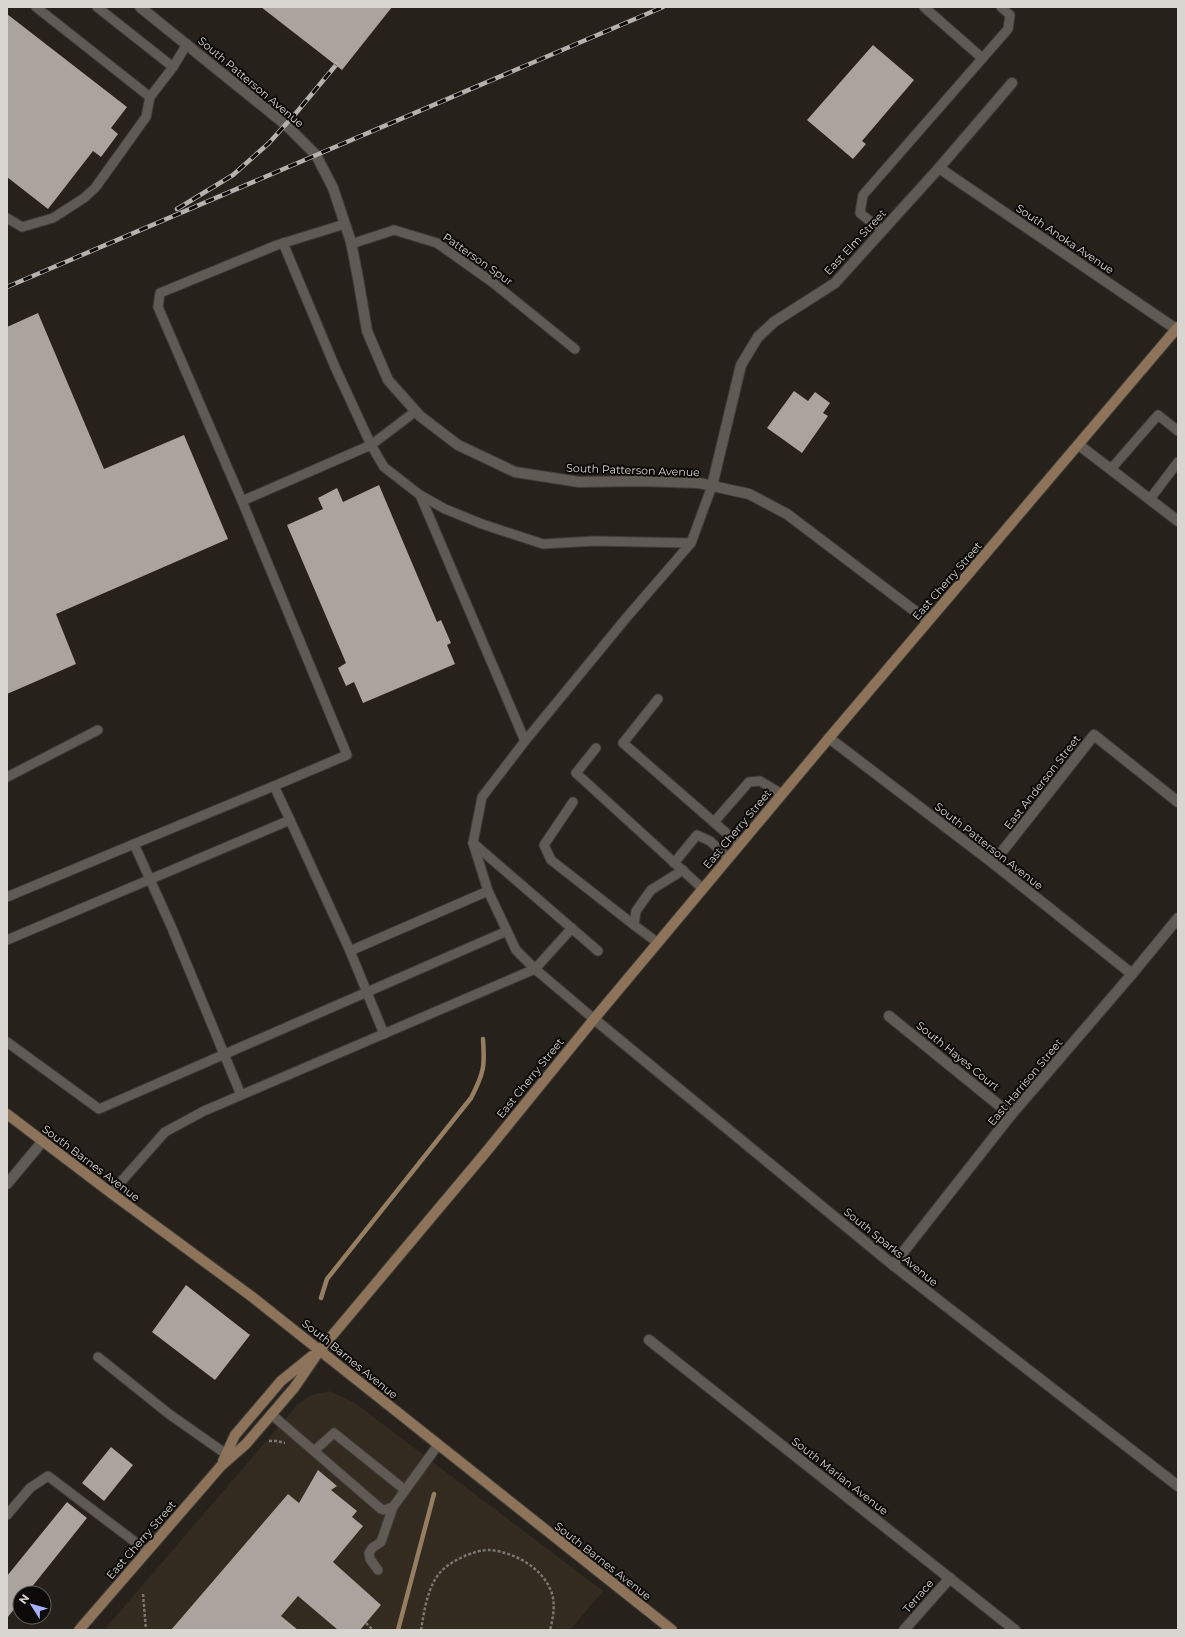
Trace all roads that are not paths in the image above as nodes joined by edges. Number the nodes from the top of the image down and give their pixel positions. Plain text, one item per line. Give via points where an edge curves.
1 (36, 7) edge
2 (97, 7) edge
3 (140, 7) edge
4 (924, 7) edge
5 (1001, 7) edge
6 (187, 44) junction
7 (982, 58) junction
8 (174, 67) junction
9 (1012, 83) dead end
10 (150, 97) junction
11 (939, 168) junction
12 (7, 218) edge
13 (345, 224) junction
14 (882, 231) junction
15 (283, 243) junction
16 (351, 244) junction
17 (1177, 328) edge
18 (575, 349) dead end
19 (416, 411) junction
20 (1178, 431) edge
21 (372, 444) junction
22 (1079, 445) junction
23 (1178, 462) edge
24 (1111, 469) junction
25 (712, 486) junction
26 (420, 495) junction
27 (1150, 499) junction
28 (242, 501) junction
29 (1178, 521) edge
30 (692, 543) junction
31 (928, 621) junction
32 (658, 698) dead end
33 (98, 730) dead end
34 (829, 738) junction
35 (525, 741) junction
36 (596, 748) dead end
37 (7, 777) edge
38 (274, 786) junction
39 (782, 794) junction
40 (573, 802) dead end
41 (1178, 802) edge
42 (290, 820) junction
43 (714, 822) junction
44 (473, 843) junction
45 (134, 844) junction
46 (740, 845) junction
47 (728, 858) junction
48 (674, 862) junction
49 (993, 863) junction
50 (682, 870) junction
51 (150, 879) junction
52 (703, 888) junction
53 (488, 892) junction
54 (7, 897) edge
55 (1178, 918) edge
56 (634, 925) junction
57 (572, 928) junction
58 (507, 931) junction
59 (7, 940) edge
60 (658, 943) junction
61 (350, 951) junction
62 (598, 951) dead end
63 (535, 969) junction
64 (1132, 974) junction
65 (366, 992) junction
66 (889, 1016) dead end
67 (594, 1019) junction
68 (384, 1034) junction
69 (7, 1042) edge
70 (225, 1054) junction
71 (241, 1095) junction
72 (7, 1114) edge
73 (1011, 1115) junction
74 (42, 1142) junction
75 (7, 1184) edge
76 (110, 1193) junction
77 (893, 1265) junction
78 (649, 1340) dead end
79 (320, 1350) junction
80 (98, 1356) dead end
81 (271, 1414) junction
82 (438, 1445) junction
83 (314, 1451) junction
84 (226, 1454) junction
85 (221, 1466) junction
86 (1178, 1486) edge
87 (405, 1490) junction
88 (393, 1507) junction
89 (7, 1515) edge
90 (147, 1551) junction
91 (378, 1570) dead end
92 (950, 1578) junction
93 (79, 1630) edge
94 (672, 1630) edge
95 (904, 1630) edge
96 (1016, 1630) edge

1 - 10 lane
2 - 8 lane
3 - 6 street, South Patterson Avenue
4 - 7 lane
5 - 7 lane via 1010,15 1008,29
6 - 8 lane
6 - 13 street, South Patterson Avenue via 286,125 316,155 333,188
7 - 14 lane via 863,195 860,213
8 - 10 lane
9 - 11 street, East Elm Street
10 - 12 lane via 146,117 95,188 84,198 53,218 22,227
11 - 14 street, East Elm Street
11 - 17 street, South Anoka Avenue
13 - 15 lane
13 - 16 street, South Patterson Avenue
14 - 25 street, East Elm Street via 835,283 774,322 758,337 741,365
15 - 21 lane
15 - 28 lane via 160,293 158,307
16 - 18 lane, Patterson Spur via 394,230 437,243 492,282
16 - 19 street, South Patterson Avenue via 367,331 388,380
17 - 22 street, East Cherry Street
19 - 21 lane
19 - 25 street, South Patterson Avenue via 458,445 515,472 579,482 641,481 699,483
20 - 24 lane via 1158,415
21 - 26 lane via 384,467
21 - 28 lane
22 - 24 street
22 - 31 street, East Cherry Street
23 - 27 lane
24 - 27 street
25 - 30 lane
25 - 31 street, South Patterson Avenue via 749,494 787,514
26 - 30 lane via 445,509 482,524 543,544 594,541
26 - 35 lane
27 - 29 street
28 - 38 lane via 347,755
30 - 35 lane
31 - 34 street, East Cherry Street
32 - 43 lane via 624,744
33 - 37 lane
34 - 39 street, East Cherry Street
34 - 49 street, South Patterson Avenue
35 - 44 lane via 482,797
36 - 48 lane via 576,773
38 - 42 lane
38 - 45 lane
39 - 43 lane via 760,781 749,782
39 - 46 street, East Cherry Street
40 - 56 lane via 544,845 551,860
41 - 49 street, East Anderson Street via 1094,735
42 - 51 lane
42 - 61 lane
43 - 46 lane
44 - 53 lane
44 - 57 lane
45 - 51 lane
45 - 54 lane
46 - 47 street, East Cherry Street
47 - 48 lane via 710,841 697,835
47 - 52 street, East Cherry Street
48 - 50 lane
49 - 64 street, South Patterson Avenue
50 - 52 lane
50 - 56 lane via 651,890 636,911
51 - 59 lane
51 - 70 lane
52 - 60 street, East Cherry Street
53 - 58 lane
53 - 61 lane
55 - 64 street, East Harrison Street
56 - 60 lane
57 - 62 lane
57 - 63 lane
58 - 63 lane via 516,950
58 - 65 lane
60 - 67 street, East Cherry Street
61 - 65 lane
63 - 67 lane
63 - 68 lane
64 - 73 street, East Harrison Street
65 - 68 lane
65 - 70 lane
66 - 73 street, South Hayes Court
67 - 77 street, South Sparks Avenue
67 - 79 street, East Cherry Street
68 - 71 lane
69 - 70 lane via 99,1109
70 - 71 lane
71 - 76 lane via 165,1132
72 - 74 street, South Barnes Avenue
73 - 77 street, East Harrison Street
74 - 75 street
74 - 76 street, South Barnes Avenue
76 - 79 street, South Barnes Avenue
77 - 86 street, South Sparks Avenue
78 - 92 street, South Marlan Avenue
79 - 81 street, East Cherry Street via 294,1388
79 - 82 street, South Barnes Avenue
79 - 84 street, East Cherry Street via 281,1381 235,1436
80 - 84 lane via 169,1414
81 - 83 lane
81 - 85 street, East Cherry Street via 246,1444
82 - 87 lane
82 - 94 street, South Barnes Avenue
83 - 87 lane via 334,1433
83 - 88 lane via 381,1509
84 - 85 street, East Cherry Street
85 - 90 street, East Cherry Street
87 - 88 lane
88 - 91 lane via 381,1542 369,1553
89 - 90 lane via 30,1488 48,1476
90 - 93 street, East Cherry Street
92 - 95 street, Terrace
92 - 96 street, South Marlan Avenue

